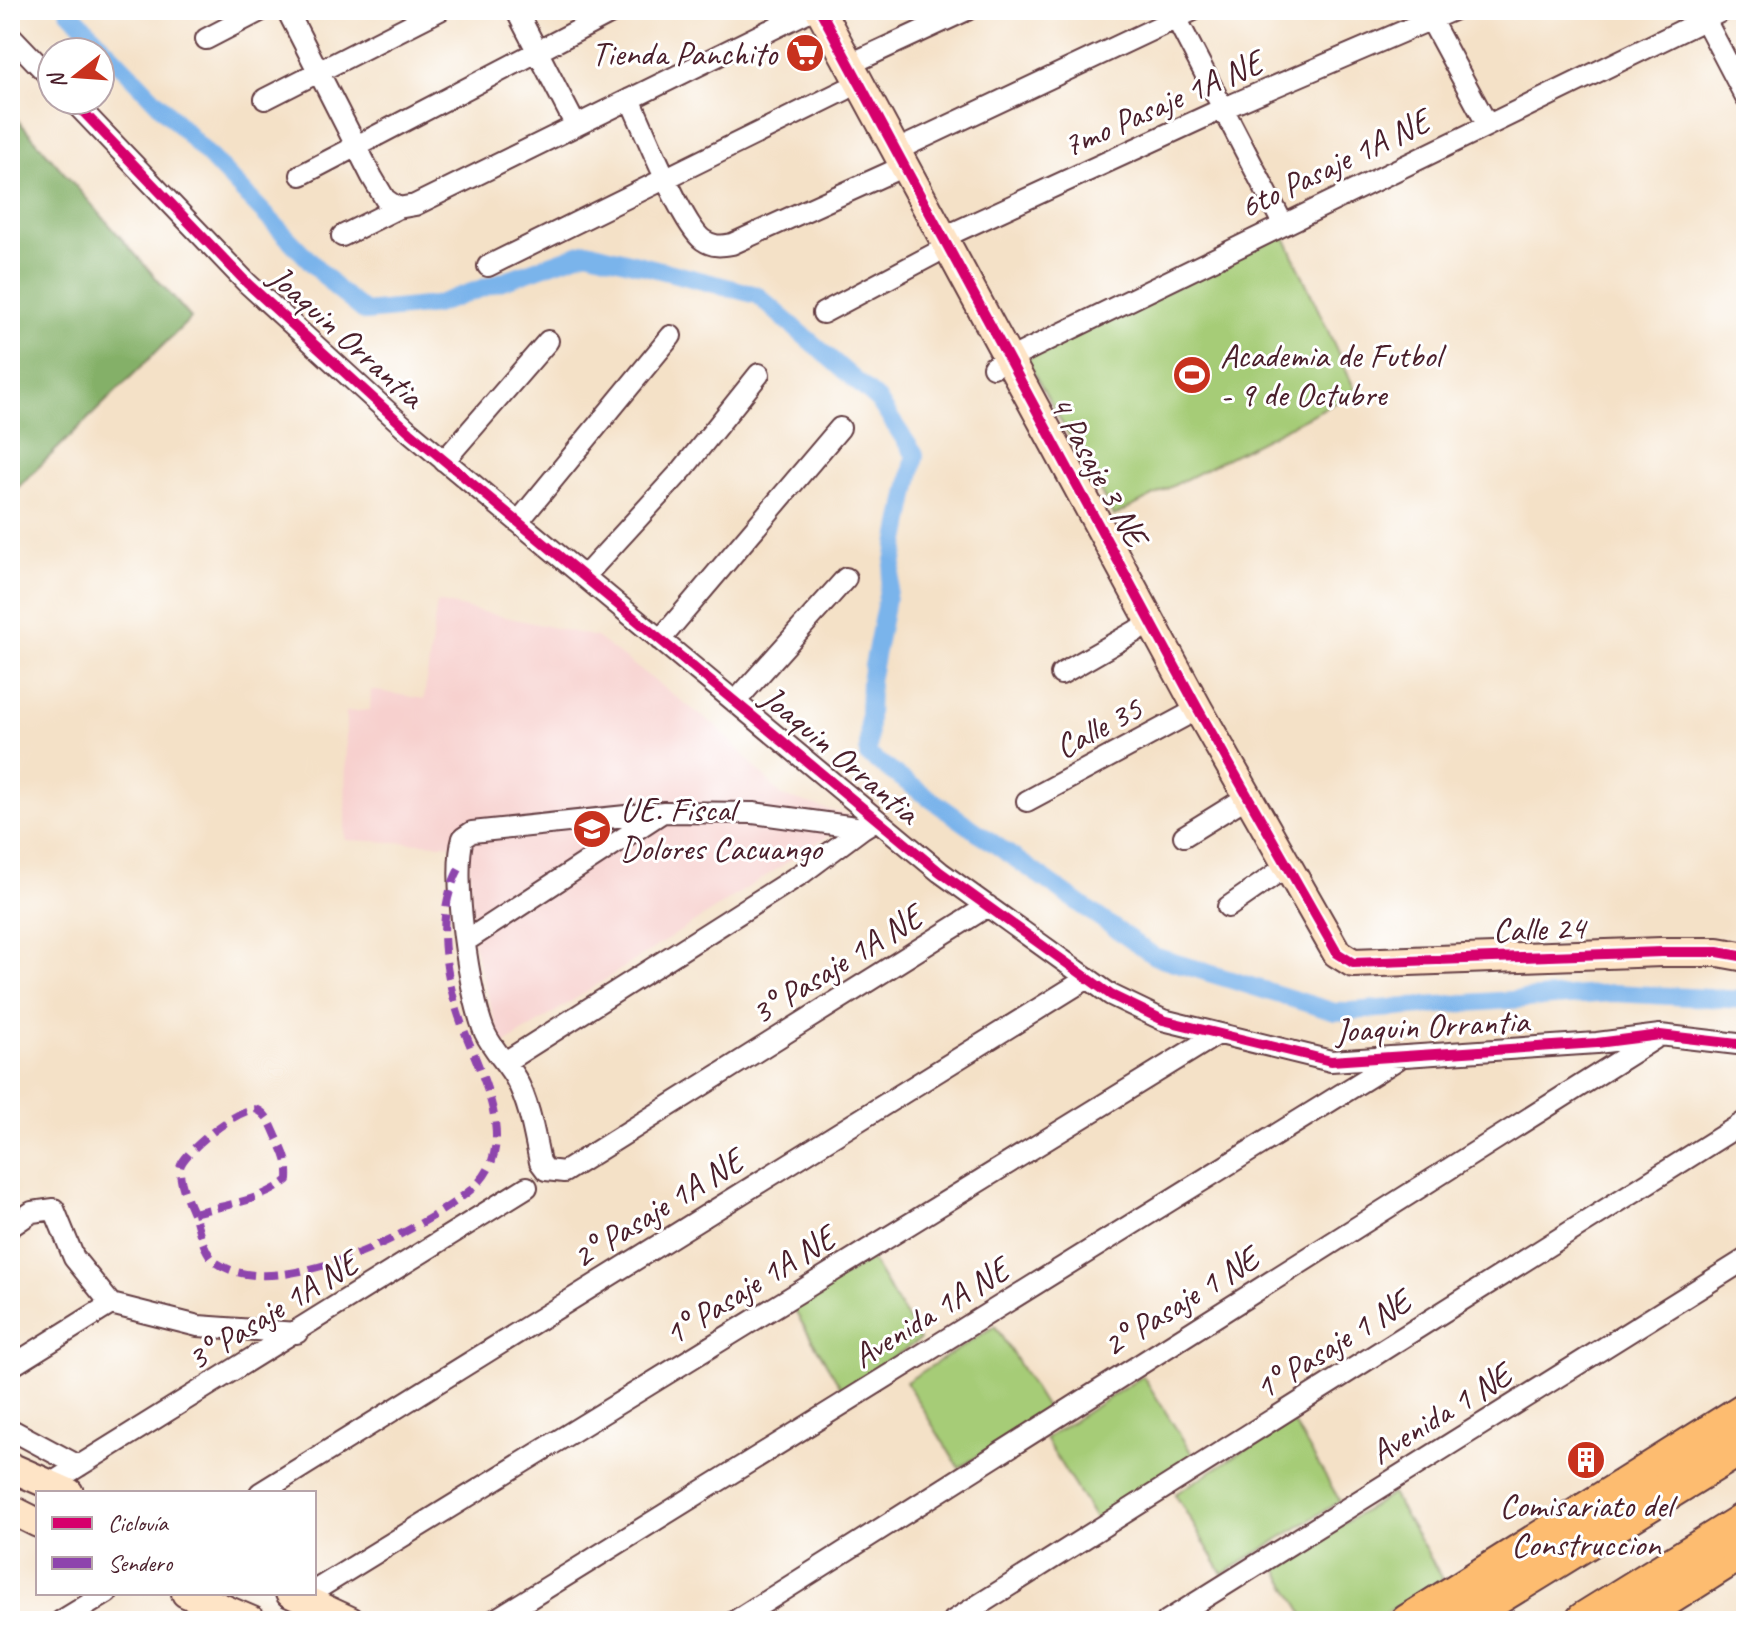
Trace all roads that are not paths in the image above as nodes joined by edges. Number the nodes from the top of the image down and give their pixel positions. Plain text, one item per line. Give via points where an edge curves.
1 (262, 10) edge
2 (287, 10) edge
3 (440, 10) edge
4 (516, 10) edge
5 (617, 10) edge
6 (967, 10) edge
7 (1453, 10) edge
8 (1724, 10) edge
9 (810, 11) edge
10 (1181, 13) edge
11 (1703, 15) edge
12 (1428, 16) edge
13 (10, 35) edge
14 (206, 39) dead end
15 (537, 52) junction
16 (36, 62) edge
17 (318, 72) junction
18 (847, 78) junction
19 (1746, 98) edge
20 (265, 99) dead end
21 (630, 99) junction
22 (1222, 109) junction
23 (87, 116) edge
24 (1487, 124) junction
25 (576, 126) junction
26 (356, 146) junction
27 (893, 162) junction
28 (301, 175) dead end
29 (666, 180) junction
30 (398, 208) junction
31 (1283, 224) junction
32 (342, 236) dead end
33 (938, 246) junction
34 (488, 266) dead end
35 (823, 313) dead end
36 (671, 336) dead end
37 (548, 341) dead end
38 (1000, 364) junction
39 (759, 374) dead end
40 (840, 428) dead end
41 (444, 461) junction
42 (518, 522) junction
43 (584, 577) junction
44 (846, 578) dead end
45 (1136, 631) junction
46 (660, 640) junction
47 (1061, 674) dead end
48 (735, 702) junction
49 (1198, 709) junction
50 (1247, 797) junction
51 (1027, 801) dead end
52 (664, 812) junction
53 (870, 824) junction
54 (1184, 836) dead end
55 (1287, 866) junction
56 (988, 906) junction
57 (1228, 907) dead end
58 (466, 941) junction
59 (1337, 953) joint
60 (1746, 957) edge
61 (1088, 978) junction
62 (1218, 1034) junction
63 (1660, 1035) junction
64 (1746, 1045) edge
65 (1401, 1057) junction
66 (505, 1062) junction
67 (1746, 1121) edge
68 (527, 1187) dead end
69 (10, 1227) edge
70 (1746, 1259) edge
71 (111, 1304) junction
72 (297, 1333) junction
73 (10, 1367) edge
74 (1746, 1408) edge
75 (10, 1429) edge
76 (1746, 1442) edge
77 (79, 1466) junction
78 (10, 1467) edge
79 (59, 1489) edge
80 (263, 1491) edge
81 (10, 1509) edge
82 (1746, 1521) edge
83 (36, 1522) edge
84 (1746, 1550) edge
85 (316, 1587) edge
86 (104, 1595) edge
87 (191, 1595) edge
88 (306, 1595) edge
89 (61, 1621) edge
90 (252, 1621) edge
91 (350, 1621) edge
92 (493, 1621) edge
93 (735, 1621) edge
94 (953, 1621) edge
95 (1167, 1621) edge
96 (1407, 1621) edge
97 (1455, 1621) edge
98 (1585, 1621) edge
99 (1634, 1621) edge

1 - 14 street
2 - 17 street
3 - 17 street
4 - 15 street
5 - 15 street
6 - 18 street
7 - 12 street, 7mo Pasaje 1A NE
8 - 11 street, 6to Pasaje 1A NE
9 - 18 street, 4 Pasaje 3 NE
9 - 21 street
10 - 22 street
10 - 27 street
11 - 19 street
11 - 24 street, 6to Pasaje 1A NE
12 - 22 street, 7mo Pasaje 1A NE
12 - 24 street
13 - 16 street
15 - 25 street
15 - 26 street
17 - 20 street
17 - 26 street
18 - 27 street, 4 Pasaje 3 NE
18 - 29 street
21 - 25 street
21 - 29 street
22 - 31 street
22 - 33 street, 7mo Pasaje 1A NE
23 - 41 street, Joaquin Orrantia via 247,283
24 - 31 street, 6to Pasaje 1A NE
25 - 30 street via 415,205
26 - 28 street
26 - 30 street via 385,199
27 - 29 street via 732,244 716,247 700,239
27 - 33 street, 4 Pasaje 3 NE
29 - 34 street
30 - 32 street
31 - 38 street, 6to Pasaje 1A NE
33 - 35 street, 7mo Pasaje 1A NE
33 - 38 street, 4 Pasaje 3 NE
36 - 42 street
37 - 41 street
38 - 45 street, 4 Pasaje 3 NE
38 - 49 street, 4 Pasaje 3 NE
39 - 43 street via 683,469
40 - 46 street
41 - 42 street, Joaquin Orrantia
42 - 43 street, Joaquin Orrantia
43 - 46 street, Joaquin Orrantia
44 - 48 street
45 - 47 street
45 - 49 street, 4 Pasaje 3 NE
46 - 48 street, Joaquin Orrantia
48 - 53 street, Joaquin Orrantia
49 - 50 street, 4 Pasaje 3 NE
49 - 51 street, Calle 35
50 - 54 street
50 - 55 street, 4 Pasaje 3 NE
52 - 53 street via 753,813
52 - 58 street
52 - 58 street via 472,832 460,849
53 - 56 street, Joaquin Orrantia
53 - 66 street via 804,872
55 - 57 street
55 - 59 street, 4 Pasaje 3 NE
56 - 61 street, Joaquin Orrantia
56 - 66 street, 3° Pasaje 1A NE via 564,1172 554,1174 540,1162 522,1092
58 - 66 street via 480,1019 491,1046
59 - 60 street, Calle 24 via 1353,963 1662,952
61 - 62 street, Joaquin Orrantia via 1163,1020
61 - 80 street, 2° Pasaje 1A NE
62 - 65 street, Joaquin Orrantia via 1331,1061
62 - 85 street, 1° Pasaje 1A NE
63 - 64 street, Joaquin Orrantia
63 - 65 street, Joaquin Orrantia
63 - 93 street, 2° Pasaje 1 NE
65 - 92 street, Avenida 1A NE
67 - 94 street, 1° Pasaje 1 NE
68 - 72 street, 3° Pasaje 1A NE
69 - 71 street via 32,1212 54,1209 74,1258
70 - 95 street, Avenida 1 NE
71 - 72 street via 198,1326
71 - 73 street
72 - 77 street, 3° Pasaje 1A NE
74 - 96 main road
75 - 77 street
76 - 97 highway
77 - 79 street, 3° Pasaje 1A NE
78 - 79 street
81 - 83 street
82 - 98 highway
84 - 99 main road
86 - 89 street
87 - 90 street
88 - 91 street

